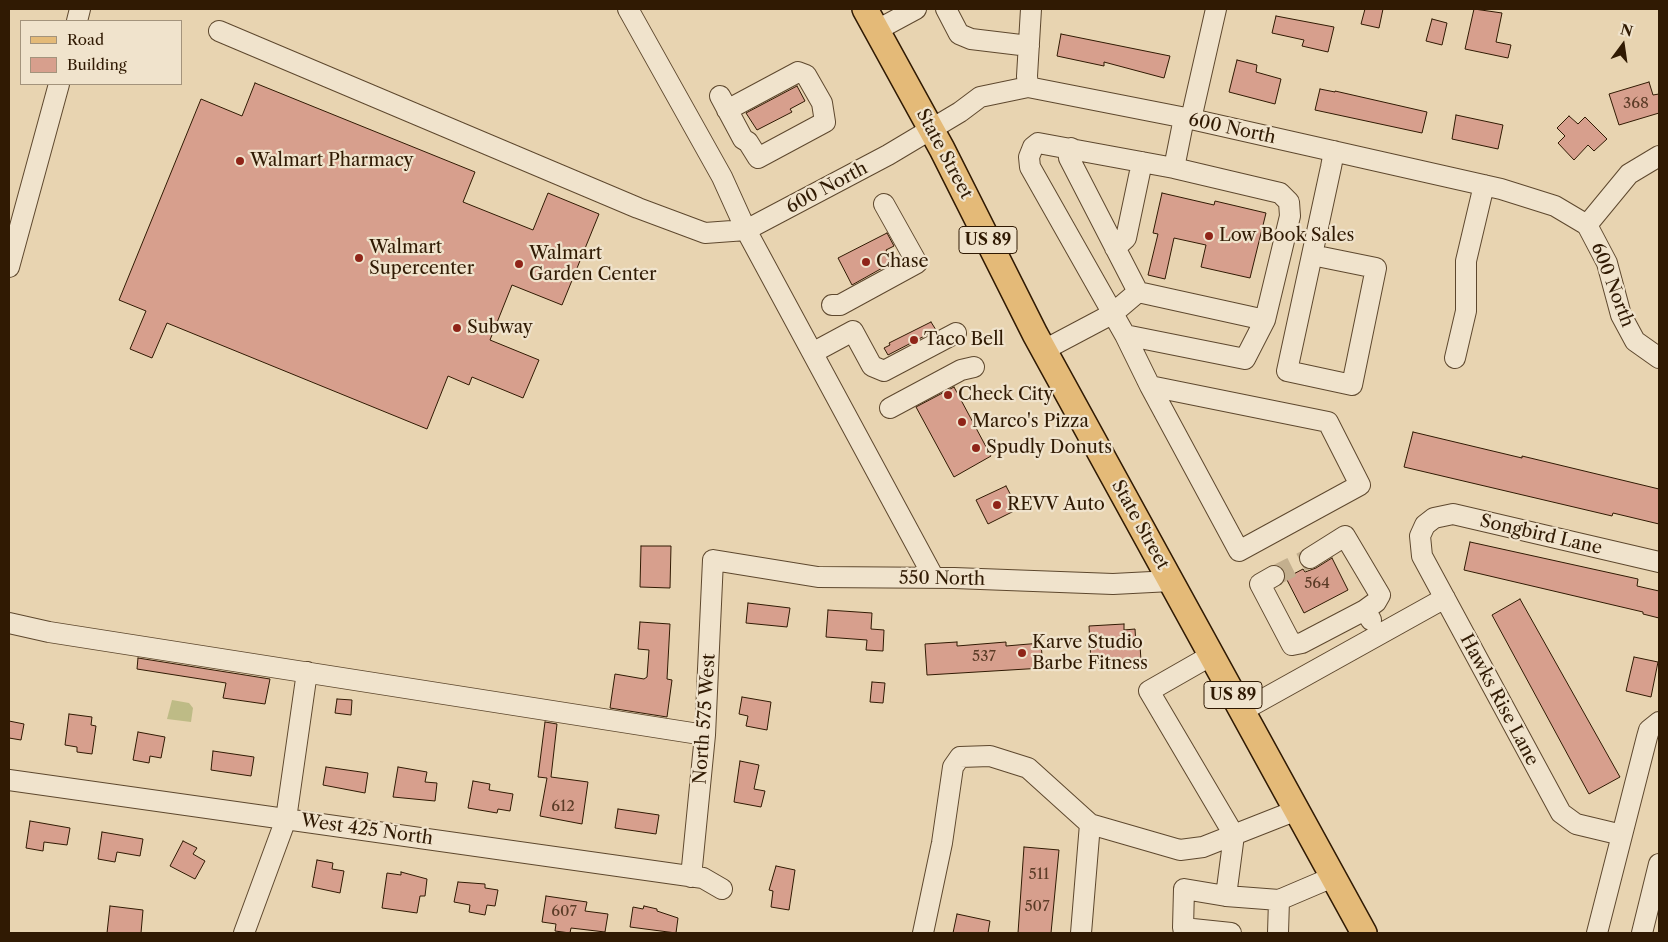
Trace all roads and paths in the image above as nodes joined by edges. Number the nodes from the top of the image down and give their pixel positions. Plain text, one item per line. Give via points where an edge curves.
1 (628, 9) edge
2 (865, 9) edge
3 (916, 9) edge
4 (946, 9) edge
5 (1031, 9) edge
6 (1216, 9) edge
7 (877, 30) junction
8 (219, 31) dead end
9 (1029, 46) junction
10 (59, 85) edge
11 (1028, 87) junction
12 (724, 103) joint
13 (1188, 119) junction
14 (931, 130) junction
15 (1071, 148) junction
16 (1334, 151) junction
17 (1659, 156) edge
18 (1142, 162) junction
19 (1174, 168) junction
20 (1484, 185) junction
21 (884, 204) dead end
22 (1586, 225) junction
23 (746, 230) junction
24 (1115, 248) junction
25 (1312, 255) junction
26 (9, 267) edge
27 (1138, 292) junction
28 (832, 305) dead end
29 (1112, 314) junction
30 (1265, 320) junction
31 (1125, 335) junction
32 (959, 339) dead end
33 (1044, 350) junction
34 (814, 352) junction
35 (1454, 358) dead end
36 (1659, 358) edge
37 (974, 367) dead end
38 (1150, 386) junction
39 (890, 408) dead end
40 (1425, 525) joint
41 (1310, 558) tunnel mouth
42 (714, 560) joint
43 (1659, 562) edge
44 (934, 578) junction
45 (1267, 580) dead end
46 (1171, 581) junction
47 (1444, 598) junction
48 (1365, 610) junction
49 (9, 623) edge
50 (1381, 634) junction
51 (1212, 655) junction
52 (307, 672) junction
53 (1242, 710) junction
54 (1659, 722) edge
55 (705, 735) junction
56 (9, 780) edge
57 (1296, 810) junction
58 (286, 819) junction
59 (1090, 824) junction
60 (1234, 835) junction
61 (1622, 835) junction
62 (1659, 864) edge
63 (691, 877) junction
64 (1333, 877) junction
65 (722, 889) dead end
66 (1226, 896) junction
67 (1279, 900) junction
68 (244, 933) edge
69 (923, 933) edge
70 (1082, 933) edge
71 (1231, 933) edge
72 (1278, 933) edge
73 (1364, 933) edge
74 (1597, 933) edge
75 (1642, 933) edge

1 - 23 street via 722,177
2 - 7 main road, State Street / US 89
3 - 7 street
4 - 9 street via 959,34 972,40
5 - 9 street
6 - 13 street
7 - 14 main road, State Street / US 89
8 - 23 street via 638,208 706,233
9 - 11 street
10 - 26 street
11 - 13 street, 600 North
11 - 14 street, 600 North via 980,97
12 - 12 street via 743,139 758,158 825,122 822,103 806,75 798,72
13 - 16 street, 600 North
13 - 19 street
14 - 23 street, 600 North
14 - 33 main road, State Street / US 89
15 - 18 street
15 - 24 street via 1069,158
15 - 29 street via 1038,143 1029,157 1030,167
16 - 20 street, 600 North
16 - 25 street
17 - 22 street via 1629,174
18 - 19 street
18 - 24 street via 1126,238
19 - 30 street via 1280,193 1289,202 1290,216
20 - 22 street, 600 North via 1555,206
20 - 35 street via 1466,260 1466,311
21 - 28 street via 917,263 840,305
22 - 36 street, 600 North via 1607,262 1621,315 1635,341
23 - 34 street
24 - 27 street
25 - 25 street via 1287,371 1352,385 1376,268
27 - 29 street
27 - 30 street
29 - 31 street
29 - 33 street
30 - 31 street via 1245,359
31 - 38 street
32 - 34 street via 886,383 879,384 869,379 848,333
33 - 46 main road, State Street / US 89
34 - 44 street
37 - 39 street via 961,370
38 - 38 street via 1239,551 1360,485 1328,422
40 - 43 street, Songbird Lane via 1439,516 1453,514
40 - 47 street, Hawks Rise Lane via 1420,536 1420,548
41 - 48 street via 1345,536 1380,595
42 - 44 street, 550 North via 818,578
42 - 55 street, North 575 West
44 - 46 street, 550 North via 1113,584
45 - 48 street via 1292,645 1302,643
46 - 51 main road, State Street / US 89
47 - 50 street
47 - 61 street, Hawks Rise Lane via 1561,814 1570,822
48 - 50 street
49 - 52 street
50 - 53 street
51 - 53 main road, State Street / US 89
51 - 60 street via 1149,692
52 - 55 street
52 - 58 street
53 - 57 main road, State Street / US 89
54 - 61 street via 1646,737
55 - 63 street, North 575 West
56 - 58 street, West 425 North
57 - 60 street
57 - 64 main road, State Street / US 89
58 - 63 street, West 425 North
58 - 68 street
59 - 60 street via 1180,850 1203,847
59 - 69 street via 1028,768 990,756 960,758 953,767 942,843
59 - 70 street
60 - 66 street
61 - 74 street
62 - 75 street
63 - 65 street, West 425 North via 703,878
64 - 67 street
64 - 73 main road, State Street / US 89
66 - 67 street
66 - 71 street via 1184,889 1183,928
67 - 72 street

